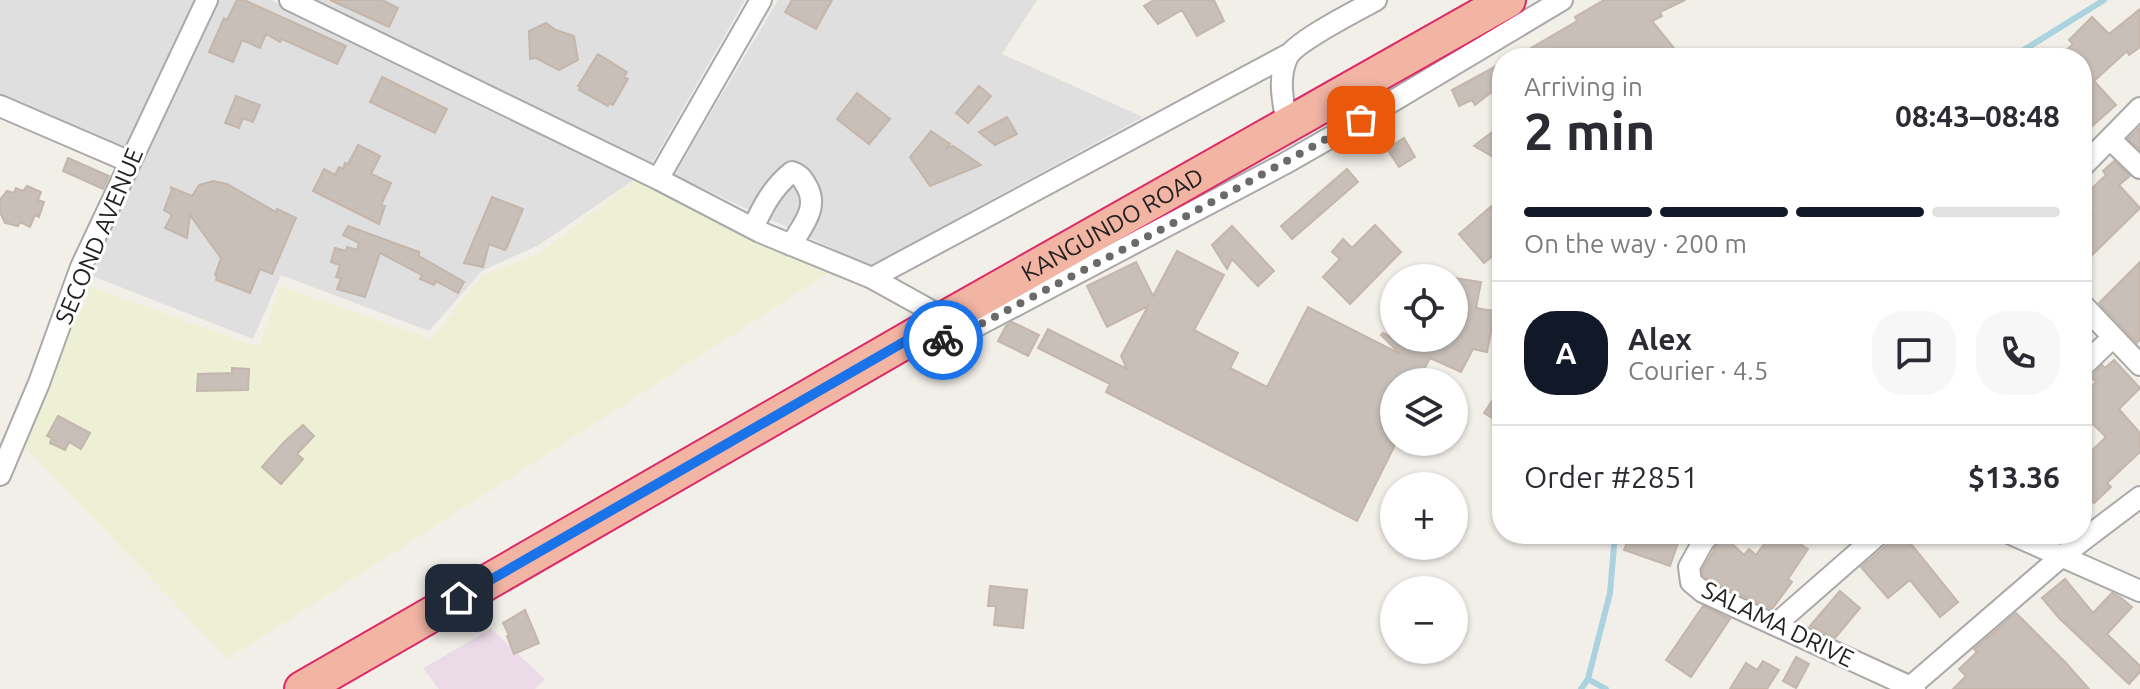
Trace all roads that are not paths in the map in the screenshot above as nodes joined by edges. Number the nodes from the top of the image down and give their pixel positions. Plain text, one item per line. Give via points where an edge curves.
1 (207, 0) edge
2 (290, 0) edge
3 (761, 0) edge
4 (1376, 0) edge
5 (1508, 0) edge
6 (1562, 0) edge
7 (1287, 55) junction
8 (0, 106) edge
9 (2140, 108) edge
10 (1287, 126) junction
11 (2110, 139) junction
12 (2092, 157) edge
13 (130, 162) junction
14 (2140, 168) edge
15 (658, 179) junction
16 (753, 228) junction
17 (791, 245) junction
18 (872, 278) junction
19 (2092, 315) edge
20 (935, 325) junction
21 (2113, 337) junction
22 (2092, 357) edge
23 (2140, 365) edge
24 (0, 475) edge
25 (2140, 497) edge
26 (2092, 533) edge
27 (1702, 544) edge
28 (1868, 544) edge
29 (2034, 544) edge
30 (2078, 544) edge
31 (2062, 556) junction
32 (2140, 591) edge
33 (1775, 625) junction
34 (1913, 688) edge
35 (302, 689) edge

1 - 13 street, SECOND AVENUE
2 - 15 street
3 - 15 street
4 - 7 street
5 - 10 highway, KANGUNDO ROAD
6 - 20 street via 1284,164 969,331 939,339
7 - 10 street via 1281,85
7 - 18 street
8 - 13 street
9 - 11 street
10 - 20 highway, KANGUNDO ROAD
11 - 12 street
11 - 14 street
13 - 24 street, SECOND AVENUE via 81,267
15 - 16 street
16 - 17 street
16 - 17 street via 781,181 792,172 799,175 812,204
17 - 18 street
18 - 20 street
19 - 21 street
20 - 35 highway, KANGUNDO ROAD
21 - 22 street
21 - 23 street
25 - 26 street
27 - 33 street, SALAMA DRIVE via 1689,567 1691,582
28 - 33 street
29 - 31 street
30 - 31 street
31 - 32 street
31 - 34 street
33 - 34 street, SALAMA DRIVE

